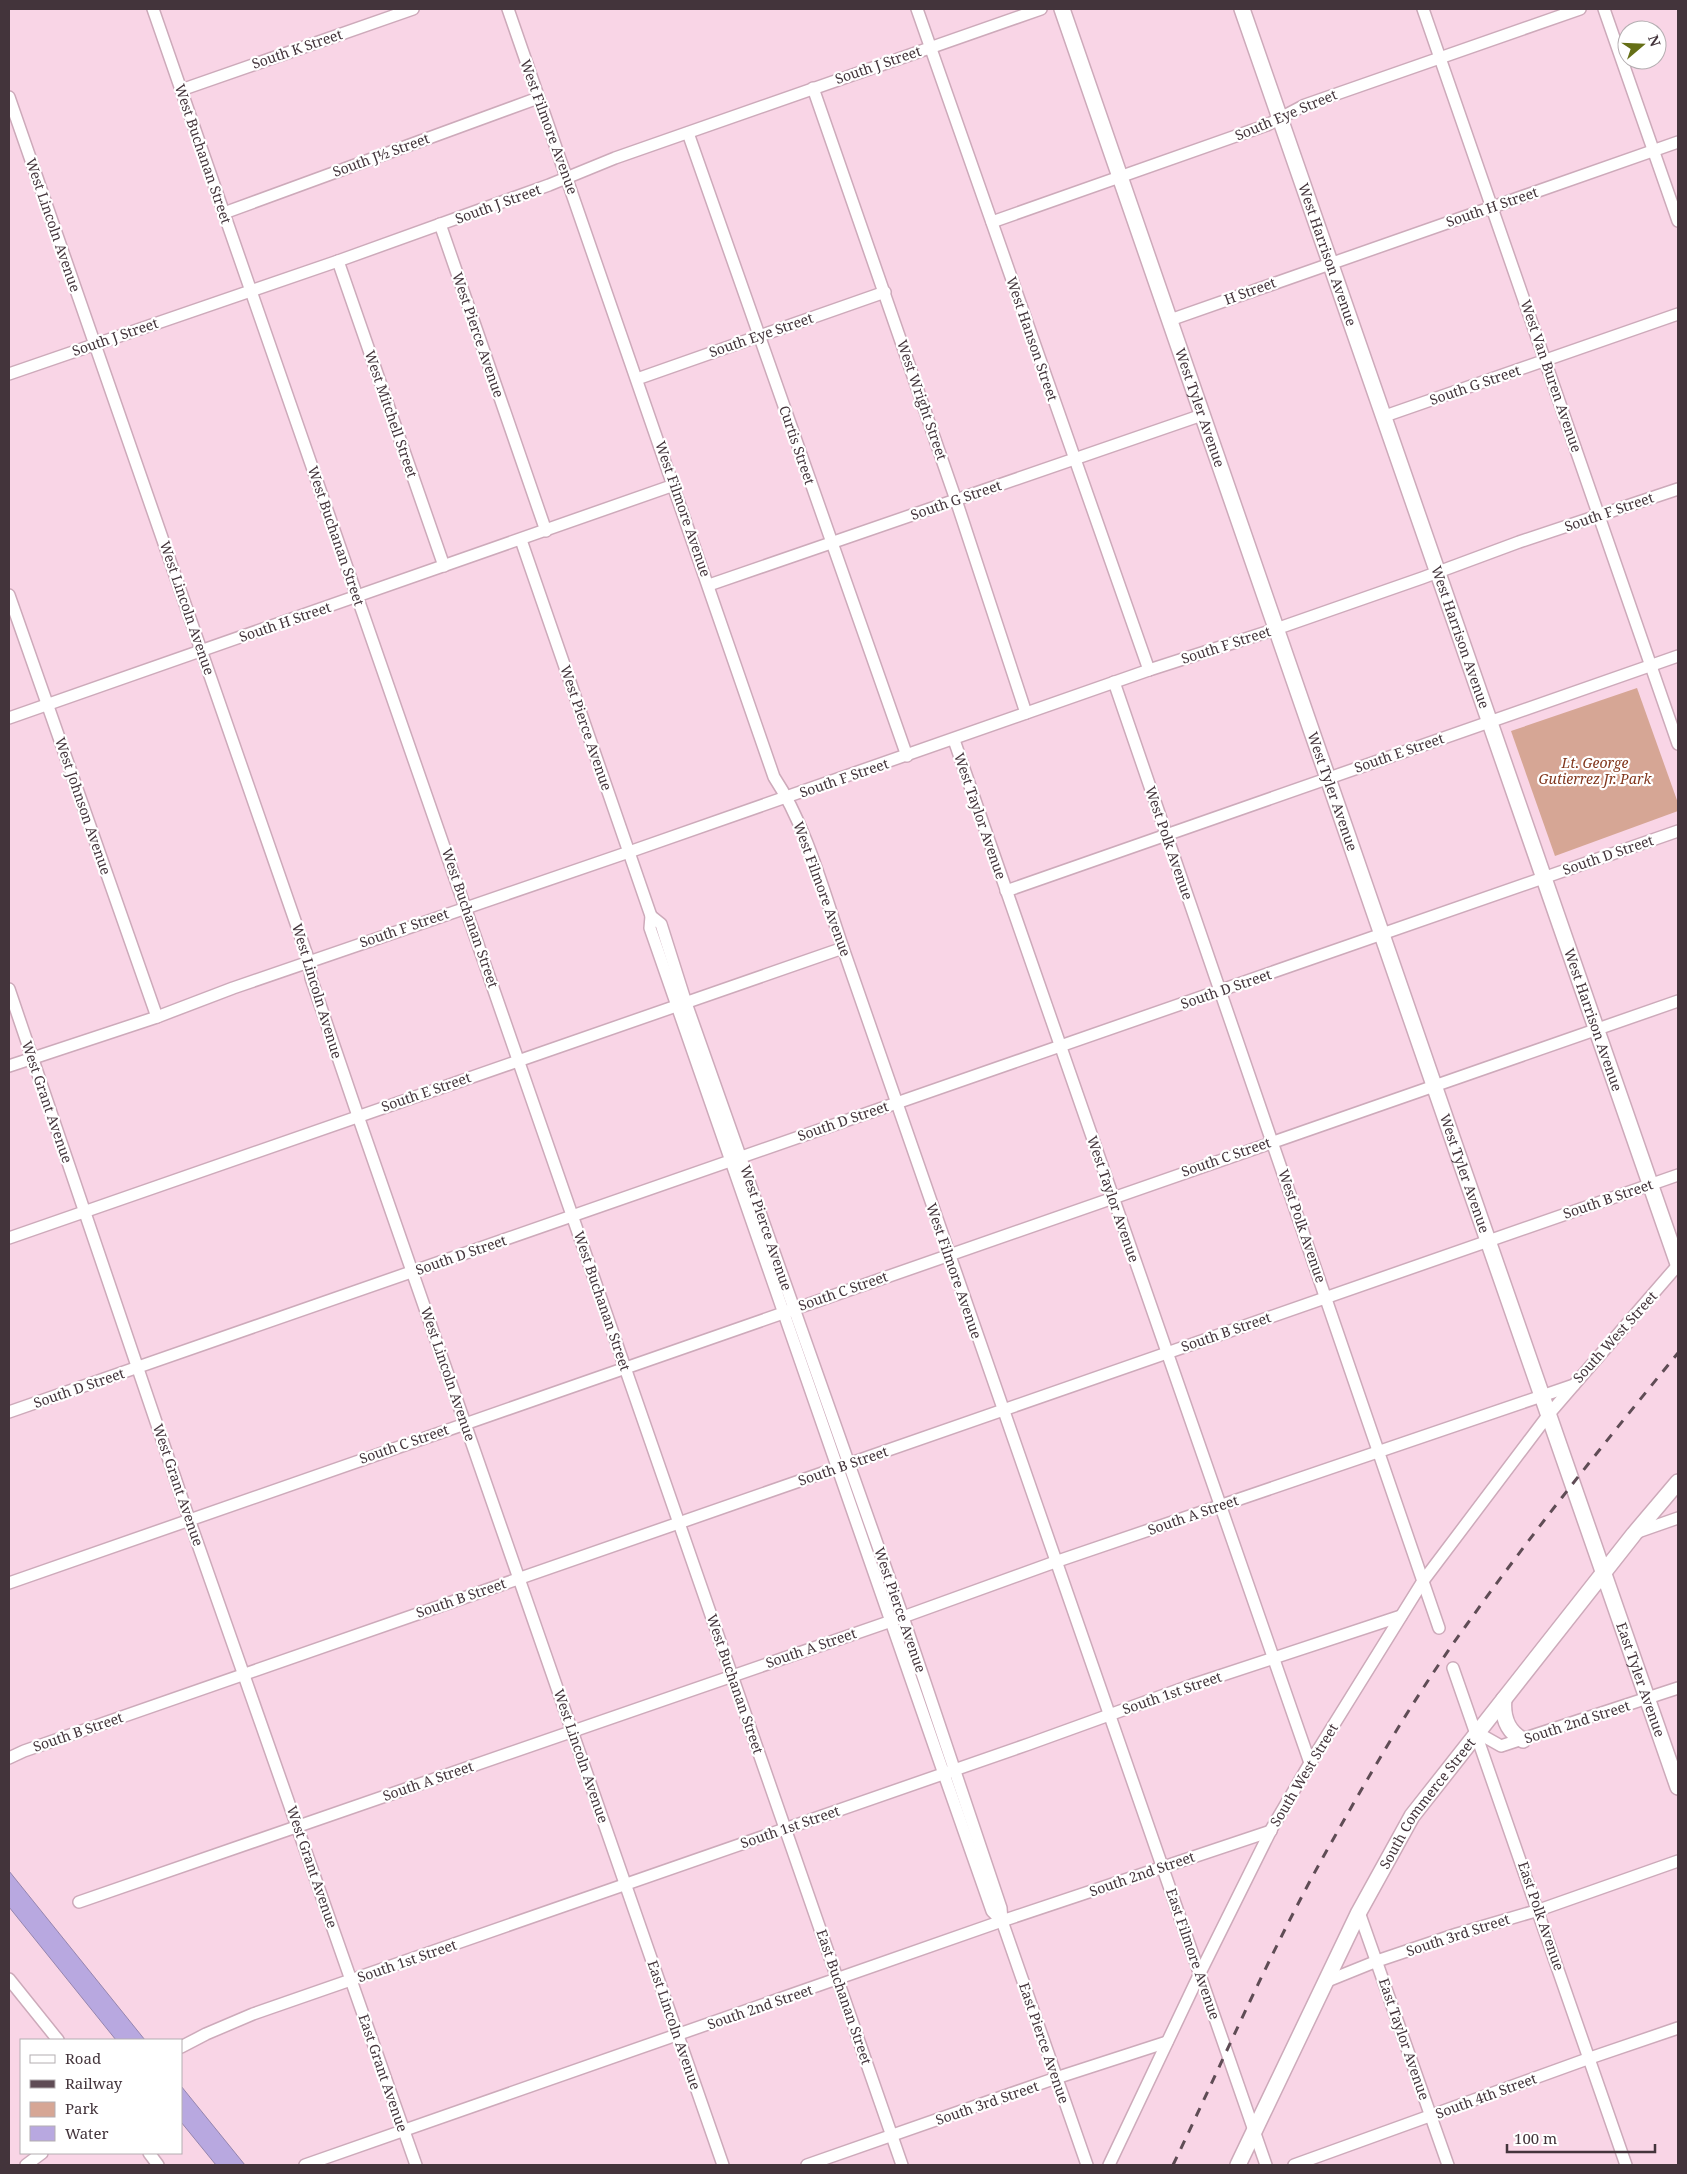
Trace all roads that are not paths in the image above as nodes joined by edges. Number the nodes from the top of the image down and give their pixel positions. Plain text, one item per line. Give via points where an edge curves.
1 (152, 9) edge
2 (413, 9) edge
3 (508, 9) edge
4 (916, 9) edge
5 (1041, 9) edge
6 (1062, 9) edge
7 (1242, 9) edge
8 (1423, 9) edge
9 (1580, 9) edge
10 (1604, 9) edge
11 (930, 48) junction
12 (1440, 58) junction
13 (813, 88) junction
14 (181, 90) junction
15 (9, 97) edge
16 (538, 98) junction
17 (1280, 117) junction
18 (688, 133) junction
19 (1678, 142) edge
20 (1654, 151) junction
21 (567, 177) junction
22 (1120, 178) junction
23 (1492, 207) junction
24 (224, 212) junction
25 (1678, 221) edge
26 (992, 222) junction
27 (440, 224) junction
28 (338, 261) junction
29 (1331, 262) junction
30 (250, 290) junction
31 (885, 292) junction
32 (1678, 314) edge
33 (1170, 320) junction
34 (759, 335) junction
35 (94, 344) junction
36 (1545, 360) junction
37 (9, 374) edge
38 (637, 379) junction
39 (1202, 415) junction
40 (1385, 416) junction
41 (1074, 460) junction
42 (674, 485) junction
43 (1678, 489) edge
44 (956, 500) junction
45 (1600, 515) junction
46 (546, 531) junction
47 (521, 540) junction
48 (831, 544) junction
49 (444, 566) junction
50 (1438, 572) junction
51 (709, 585) junction
52 (9, 595) edge
53 (357, 597) junction
54 (1276, 629) junction
55 (202, 651) junction
56 (1678, 656) edge
57 (1651, 666) junction
58 (1148, 670) junction
59 (1114, 682) junction
60 (47, 704) junction
61 (1026, 713) junction
62 (9, 718) edge
63 (1490, 721) junction
64 (954, 740) junction
65 (1678, 744) edge
66 (907, 756) junction
67 (1328, 778) junction
68 (788, 797) junction
69 (1678, 831) edge
70 (1165, 836) junction
71 (629, 852) junction
72 (1544, 876) junction
73 (1006, 891) junction
74 (466, 907) junction
75 (1382, 934) junction
76 (843, 948) junction
77 (309, 961) junction
78 (9, 989) edge
79 (1220, 992) junction
80 (1678, 1001) edge
81 (682, 1005) junction
82 (157, 1017) junction
83 (1597, 1029) junction
84 (1060, 1045) junction
85 (32, 1058) junction
86 (519, 1060) junction
87 (9, 1066) edge
88 (1435, 1084) junction
89 (896, 1103) junction
90 (358, 1116) junction
91 (1273, 1141) junction
92 (737, 1159) junction
93 (1678, 1174) edge
94 (1650, 1184) junction
95 (1112, 1198) junction
96 (85, 1211) junction
97 (573, 1216) junction
98 (9, 1238) edge
99 (1489, 1241) junction
100 (948, 1254) junction
101 (1678, 1265) edge
102 (413, 1272) junction
103 (1326, 1297) junction
104 (789, 1310) junction
105 (1166, 1353) junction
106 (625, 1366) junction
107 (138, 1368) junction
108 (1574, 1384) junction
109 (1542, 1395) junction
110 (1003, 1410) junction
111 (9, 1412) edge
112 (1549, 1414) junction
113 (465, 1422) junction
114 (1379, 1451) junction
115 (843, 1466) junction
116 (1678, 1482) edge
117 (1220, 1506) junction
118 (1678, 1518) edge
119 (189, 1519) junction
120 (679, 1522) junction
121 (1634, 1534) junction
122 (1056, 1562) junction
123 (1604, 1572) junction
124 (519, 1578) junction
125 (1423, 1581) junction
126 (9, 1583) edge
127 (1401, 1616) junction
128 (903, 1617) junction
129 (891, 1620) junction
130 (1440, 1628) dead end
131 (1272, 1658) junction
132 (1454, 1668) dead end
133 (244, 1674) junction
134 (733, 1675) junction
135 (1678, 1688) edge
136 (1504, 1699) junction
137 (1648, 1699) junction
138 (1109, 1715) junction
139 (572, 1731) junction
140 (1478, 1733) junction
141 (1523, 1740) junction
142 (9, 1758) edge
143 (1310, 1763) junction
144 (950, 1772) junction
145 (1678, 1787) edge
146 (298, 1826) junction
147 (785, 1829) junction
148 (1271, 1831) junction
149 (1678, 1861) edge
150 (1162, 1866) junction
151 (626, 1884) junction
152 (80, 1902) dead end
153 (1539, 1910) junction
154 (1359, 1912) junction
155 (1002, 1922) junction
156 (1377, 1962) junction
157 (1200, 1974) junction
158 (9, 1979) edge
159 (351, 1980) junction
160 (838, 1980) junction
161 (1325, 1982) junction
162 (1678, 2028) edge
163 (677, 2036) junction
164 (57, 2039) edge
165 (1167, 2042) junction
166 (182, 2046) edge
167 (1590, 2058) junction
168 (1056, 2078) junction
169 (1431, 2116) junction
170 (404, 2131) junction
171 (1254, 2132) junction
172 (892, 2136) junction
173 (41, 2154) edge
174 (149, 2154) edge
175 (26, 2165) edge
176 (158, 2165) edge
177 (305, 2165) edge
178 (416, 2165) edge
179 (723, 2165) edge
180 (808, 2165) edge
181 (902, 2165) edge
182 (1087, 2165) edge
183 (1109, 2165) edge
184 (1238, 2165) edge
185 (1266, 2165) edge
186 (1294, 2165) edge
187 (1448, 2165) edge
188 (1626, 2165) edge

1 - 14 street, West Buchanan Street
2 - 14 street, South K Street
3 - 16 street, West Filmore Avenue
4 - 11 street, West Hanson Street
5 - 11 street, South J Street
6 - 22 main road, West Tyler Avenue
7 - 17 main road, West Harrison Avenue
8 - 12 street, West Van Buren Avenue
9 - 12 street, South Eye Street
10 - 20 street
11 - 13 street, South J Street
11 - 26 street, West Hanson Street
12 - 17 street, South Eye Street via 1305,105
12 - 23 street, West Van Buren Avenue
13 - 18 street, South J Street
13 - 31 street, West Wright Street
14 - 24 street, West Buchanan Street
15 - 35 street, West Lincoln Avenue
16 - 21 street, West Filmore Avenue
16 - 24 street, South J½ Street
17 - 22 street, South Eye Street via 1267,125
17 - 29 main road, West Harrison Avenue
18 - 21 street, South J Street
18 - 34 street, Curtis Street
19 - 20 street, South H Street
20 - 23 street, South H Street
20 - 25 street
21 - 27 street, South J Street
21 - 38 street, West Filmore Avenue
22 - 26 street, South Eye Street
22 - 33 main road, West Tyler Avenue
23 - 29 street, South H Street
23 - 36 street, West Van Buren Avenue
24 - 30 street, West Buchanan Street
26 - 41 street, West Hanson Street
27 - 28 street, South J Street
27 - 46 street, West Pierce Avenue
28 - 30 street, South J Street
28 - 49 street, West Mitchell Street
29 - 33 street, H Street
29 - 40 main road, West Harrison Avenue
30 - 35 street, South J Street
30 - 53 street, West Buchanan Street
31 - 34 street, South Eye Street
31 - 44 street, West Wright Street
32 - 36 street, South G Street
33 - 39 main road, West Tyler Avenue
34 - 38 street, South Eye Street
34 - 48 street, Curtis Street
35 - 37 street, South J Street
35 - 55 street, West Lincoln Avenue
36 - 40 street, South G Street
36 - 45 street, West Van Buren Avenue
38 - 42 street, West Filmore Avenue
39 - 41 street, South G Street
39 - 54 main road, West Tyler Avenue
40 - 50 main road, West Harrison Avenue
41 - 44 street, South G Street
41 - 58 street, West Hanson Street
42 - 46 street, South H Street
42 - 51 street, West Filmore Avenue
43 - 45 street, South F Street
44 - 48 street, South G Street
44 - 61 street, West Wright Street
45 - 50 street, South F Street
45 - 57 street, West Van Buren Avenue
46 - 47 street, South H Street
47 - 49 street, South H Street
47 - 71 street, West Pierce Avenue
48 - 51 street, South G Street
48 - 66 street, Curtis Street
49 - 53 street, South H Street
50 - 54 street, South F Street
50 - 63 main road, West Harrison Avenue
51 - 68 street, West Filmore Avenue via 774,777
52 - 60 street, West Johnson Avenue
53 - 55 street, South H Street
53 - 74 street, West Buchanan Street
54 - 58 street, South F Street
54 - 67 main road, West Tyler Avenue
55 - 60 street, South H Street
55 - 77 street, West Lincoln Avenue
56 - 57 street, South E Street
57 - 63 street, South E Street
57 - 65 street, West Van Buren Avenue
58 - 59 street, South F Street
59 - 61 street, South F Street
59 - 70 street, West Polk Avenue
60 - 62 street, South H Street
60 - 82 street, West Johnson Avenue
61 - 64 street, South F Street
63 - 67 street, South E Street
63 - 72 main road, West Harrison Avenue
64 - 66 street, South F Street
64 - 73 street, West Taylor Avenue
66 - 68 street, South F Street
67 - 70 street, South E Street
67 - 75 main road, West Tyler Avenue
68 - 71 street, South F Street
68 - 76 street, West Filmore Avenue
69 - 72 street, South D Street
70 - 73 street, South E Street
70 - 79 street, West Polk Avenue
71 - 74 street, South F Street
71 - 81 street, West Pierce Avenue via 651,916 650,928
72 - 75 street, South D Street
72 - 83 main road, West Harrison Avenue
73 - 84 street, West Taylor Avenue
74 - 77 street, South F Street
74 - 86 street, West Buchanan Street
75 - 79 street, South D Street
75 - 88 main road, West Tyler Avenue
76 - 81 street, South E Street
76 - 89 street, West Filmore Avenue
77 - 82 street, South F Street
77 - 90 street, West Lincoln Avenue via 311,978
78 - 85 street, West Grant Avenue
79 - 84 street, South D Street
79 - 91 street, West Polk Avenue
80 - 83 street, South C Street
81 - 86 street, South E Street
81 - 92 street, West Pierce Avenue
82 - 85 street, South F Street
83 - 88 street, South C Street
83 - 94 main road, West Harrison Avenue
84 - 89 street, South D Street
84 - 95 street, West Taylor Avenue
85 - 87 street, South F Street
85 - 96 street, West Grant Avenue
86 - 90 street, South E Street
86 - 97 street, West Buchanan Street
88 - 91 street, South C Street
88 - 99 main road, West Tyler Avenue
89 - 92 street, South D Street
89 - 100 street, West Filmore Avenue
90 - 96 street, South E Street
90 - 102 street, West Lincoln Avenue
91 - 95 street, South C Street
91 - 103 street, West Polk Avenue
92 - 97 street, South D Street
92 - 104 street, West Pierce Avenue
93 - 94 street, South B Street
94 - 99 street, South B Street
94 - 101 main road, West Harrison Avenue
95 - 100 street, South C Street
95 - 105 street, West Taylor Avenue
96 - 98 street, South E Street
96 - 107 street, West Grant Avenue
97 - 102 street, South D Street
97 - 106 street, West Buchanan Street
99 - 103 street, South B Street
99 - 109 main road, West Tyler Avenue
100 - 104 street, South C Street
100 - 110 street, West Filmore Avenue
101 - 108 street, South West Street
102 - 107 street, South D Street
102 - 113 street, West Lincoln Avenue
103 - 105 street, South B Street
103 - 114 street, West Polk Avenue
104 - 106 street, South C Street
104 - 115 street, West Pierce Avenue
105 - 110 street, South B Street
105 - 117 street, West Taylor Avenue
106 - 113 street, South C Street
106 - 120 street, West Buchanan Street
107 - 111 street, South D Street
107 - 119 street, West Grant Avenue
108 - 109 street, South West Street
108 - 112 street, South West Street
109 - 112 main road, West Tyler Avenue
109 - 114 street, South A Street
110 - 115 street, South B Street
110 - 122 street, West Filmore Avenue
112 - 123 main road, West Tyler Avenue
112 - 125 street, South West Street
113 - 119 street, South C Street
113 - 124 street, West Lincoln Avenue
114 - 117 street, South A Street
114 - 125 street, West Polk Avenue
115 - 120 street, South B Street
115 - 128 street, West Pierce Avenue
115 - 129 street, West Pierce Avenue
116 - 121 main road, South Commerce Street
117 - 122 street, South A Street
117 - 131 street, West Taylor Avenue
118 - 121 street
119 - 126 street, South C Street
119 - 133 street, West Grant Avenue
120 - 124 street, South B Street
120 - 134 street, West Buchanan Street
121 - 123 main road, South Commerce Street
122 - 128 street, South A Street
122 - 138 street, West Filmore Avenue
123 - 136 main road, South Commerce Street
123 - 137 main road, East Tyler Avenue
124 - 133 street, South B Street
124 - 139 street, West Lincoln Avenue
125 - 127 street, South West Street
125 - 130 street, West Polk Avenue
127 - 131 street, South 1st Street
127 - 143 street, South West Street
128 - 129 street, South A Street
128 - 144 street, West Pierce Avenue
129 - 134 street, South A Street
129 - 144 street, West Pierce Avenue
131 - 138 street, South 1st Street
131 - 143 street
132 - 140 street, East Polk Avenue
133 - 142 street, South B Street
133 - 146 street, West Grant Avenue
134 - 139 street, South A Street
134 - 147 street, West Buchanan Street
135 - 137 street, South 2nd Street
136 - 140 main road, South Commerce Street
136 - 141 main road via 1502,1712 1506,1723
137 - 141 street, South 2nd Street
137 - 145 main road, East Tyler Avenue
138 - 144 street, South 1st Street
138 - 150 street, East Filmore Avenue
139 - 146 street, South A Street
139 - 151 street, West Lincoln Avenue
140 - 141 street, South 2nd Street via 1501,1746
140 - 153 street, East Polk Avenue
140 - 154 main road, South Commerce Street via 1412,1816
143 - 148 street, South West Street
144 - 147 street, South 1st Street
144 - 155 street, East Pierce Avenue via 992,1910
146 - 152 street, South A Street
146 - 159 street, West Grant Avenue
147 - 151 street, South 1st Street
147 - 160 street, East Buchanan Street
148 - 150 street, South 2nd Street
148 - 157 street, South West Street
149 - 153 street, South 3rd Street
150 - 155 street, South 2nd Street
150 - 157 street, East Filmore Avenue
151 - 159 street, South 1st Street
151 - 163 street, East Lincoln Avenue
153 - 156 street, South 3rd Street
153 - 167 street, East Polk Avenue
154 - 156 street, East Taylor Avenue
154 - 161 main road, South Commerce Street
155 - 160 street, South 2nd Street
155 - 168 street, East Pierce Avenue
156 - 161 street, South 3rd Street
156 - 169 street, East Taylor Avenue
157 - 165 street, South West Street
157 - 171 street, East Filmore Avenue
158 - 164 street
159 - 166 street, South 1st Street via 253,2014
159 - 170 street, East Grant Avenue
160 - 163 street, South 2nd Street
160 - 172 street, East Buchanan Street
161 - 171 main road, South Commerce Street
162 - 167 street, South 4th Street
163 - 170 street, South 2nd Street
163 - 179 street, East Lincoln Avenue
165 - 168 street, South 3rd Street
165 - 183 street, South West Street
167 - 169 street, South 4th Street
167 - 188 street, East Polk Avenue
168 - 172 street, South 3rd Street
168 - 182 street, East Pierce Avenue
169 - 186 street, South 4th Street
169 - 187 street, East Taylor Avenue
170 - 177 street, South 2nd Street
170 - 178 street, East Grant Avenue
171 - 184 main road, South Commerce Street
171 - 185 street, East Filmore Avenue
172 - 180 street, South 3rd Street
172 - 181 street, East Buchanan Street
173 - 175 street
174 - 176 street

